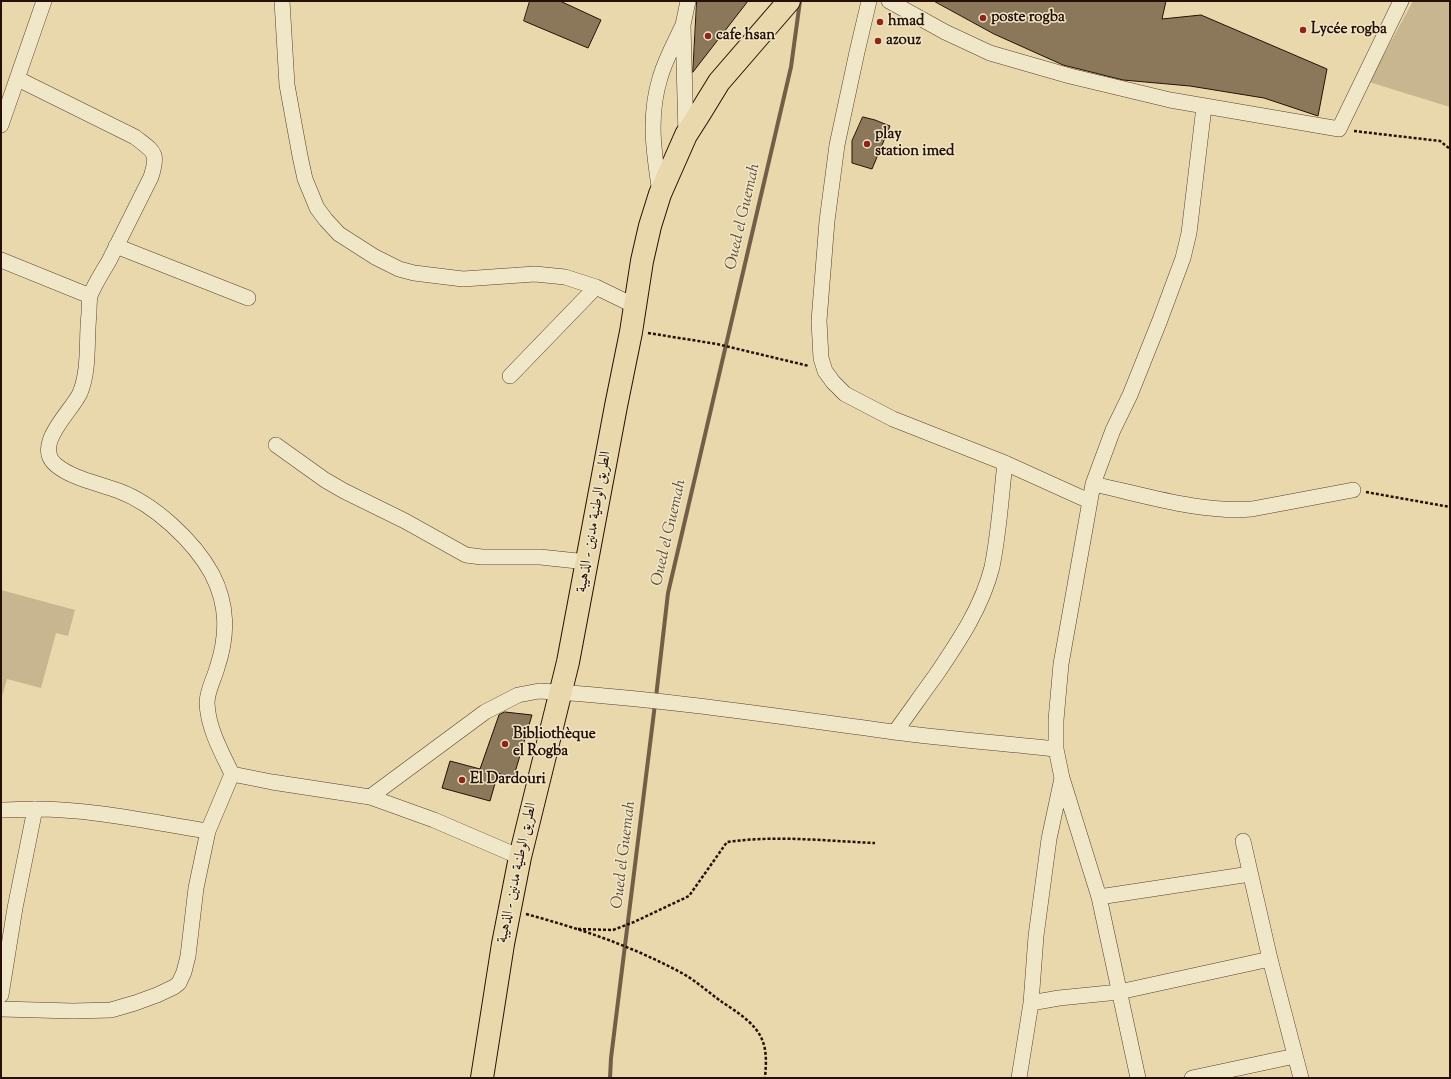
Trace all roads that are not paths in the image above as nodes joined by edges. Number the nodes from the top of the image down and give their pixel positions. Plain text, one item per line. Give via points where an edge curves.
1 (44, 1) edge
2 (282, 1) edge
3 (688, 1) edge
4 (789, 1) edge
5 (869, 1) edge
6 (889, 1) edge
7 (1401, 1) edge
8 (683, 25) junction
9 (18, 79) junction
10 (1204, 107) junction
11 (1, 125) edge
12 (686, 135) junction
13 (660, 194) junction
14 (116, 246) junction
15 (1, 260) edge
16 (596, 287) junction
17 (90, 296) junction
18 (248, 298) dead end
19 (634, 306) junction
20 (510, 376) dead end
21 (276, 445) dead end
22 (1005, 464) junction
23 (1093, 484) junction
24 (1353, 490) road end
25 (1089, 501) junction
26 (587, 562) junction
27 (561, 693) junction
28 (895, 732) junction
29 (1056, 749) junction
30 (232, 774) junction
31 (1062, 778) junction
32 (370, 797) junction
33 (35, 809) junction
34 (1, 810) edge
35 (208, 831) junction
36 (1243, 841) dead end
37 (520, 857) junction
38 (1250, 874) junction
39 (1098, 897) junction
40 (1270, 959) junction
41 (1119, 992) junction
42 (1, 995) edge
43 (1031, 1003) junction
44 (1, 1009) edge
45 (1294, 1056) junction
46 (482, 1078) edge
47 (1019, 1078) edge
48 (1138, 1078) edge
49 (1192, 1078) edge
50 (1301, 1078) edge

1 - 9 street
2 - 16 street via 287,85 305,179 317,208 340,234 375,258 414,273 463,279 535,274 565,277
3 - 8 street
4 - 12 main road, الطريق الوطنية مدنين - الذهيبة via 720,82
5 - 22 street via 837,145 827,221 820,321 821,358 825,371 845,394 893,419
6 - 10 street via 990,53 1078,78
7 - 10 street via 1339,129
8 - 12 street
8 - 13 street via 660,76 654,103 653,146
9 - 11 street
9 - 14 street via 135,137 156,157 151,177
10 - 23 street via 1190,233 1183,258
12 - 13 main road, الطريق الوطنية مدنين - الذهيبة
13 - 19 main road, الطريق الوطنية مدنين - الذهيبة
14 - 17 street
14 - 18 street
15 - 17 street
16 - 19 street
16 - 20 street
17 - 30 street via 84,377 80,394 54,431 48,451 55,464 66,471 137,499 162,516 198,553 212,573 222,600 226,622 218,665 207,700 208,716
19 - 26 main road, الطريق الوطنية مدنين - الذهيبة
21 - 26 street via 344,491 466,555 540,557
22 - 25 street
22 - 28 street via 995,550 982,596 958,642
23 - 24 street via 1164,500 1235,510
23 - 25 street
25 - 29 street via 1061,664
26 - 27 main road, الطريق الوطنية مدنين - الذهيبة
27 - 28 street via 734,710
27 - 32 street via 529,692 504,701 485,712
27 - 37 main road, الطريق الوطنية مدنين - الذهيبة
28 - 29 street
29 - 31 street
30 - 32 street
30 - 35 street
31 - 39 street
31 - 43 street via 1049,839 1036,936
32 - 37 street via 434,820
33 - 34 street
33 - 35 street via 125,817
33 - 42 street
35 - 44 street via 196,888 188,956 181,978 174,987 111,1010
36 - 38 street
37 - 46 main road, الطريق الوطنية مدنين - الذهيبة via 503,944
38 - 39 street
38 - 40 street
39 - 41 street
40 - 41 street
40 - 45 street
41 - 43 street
41 - 48 street
43 - 47 street
45 - 49 street
45 - 50 street

